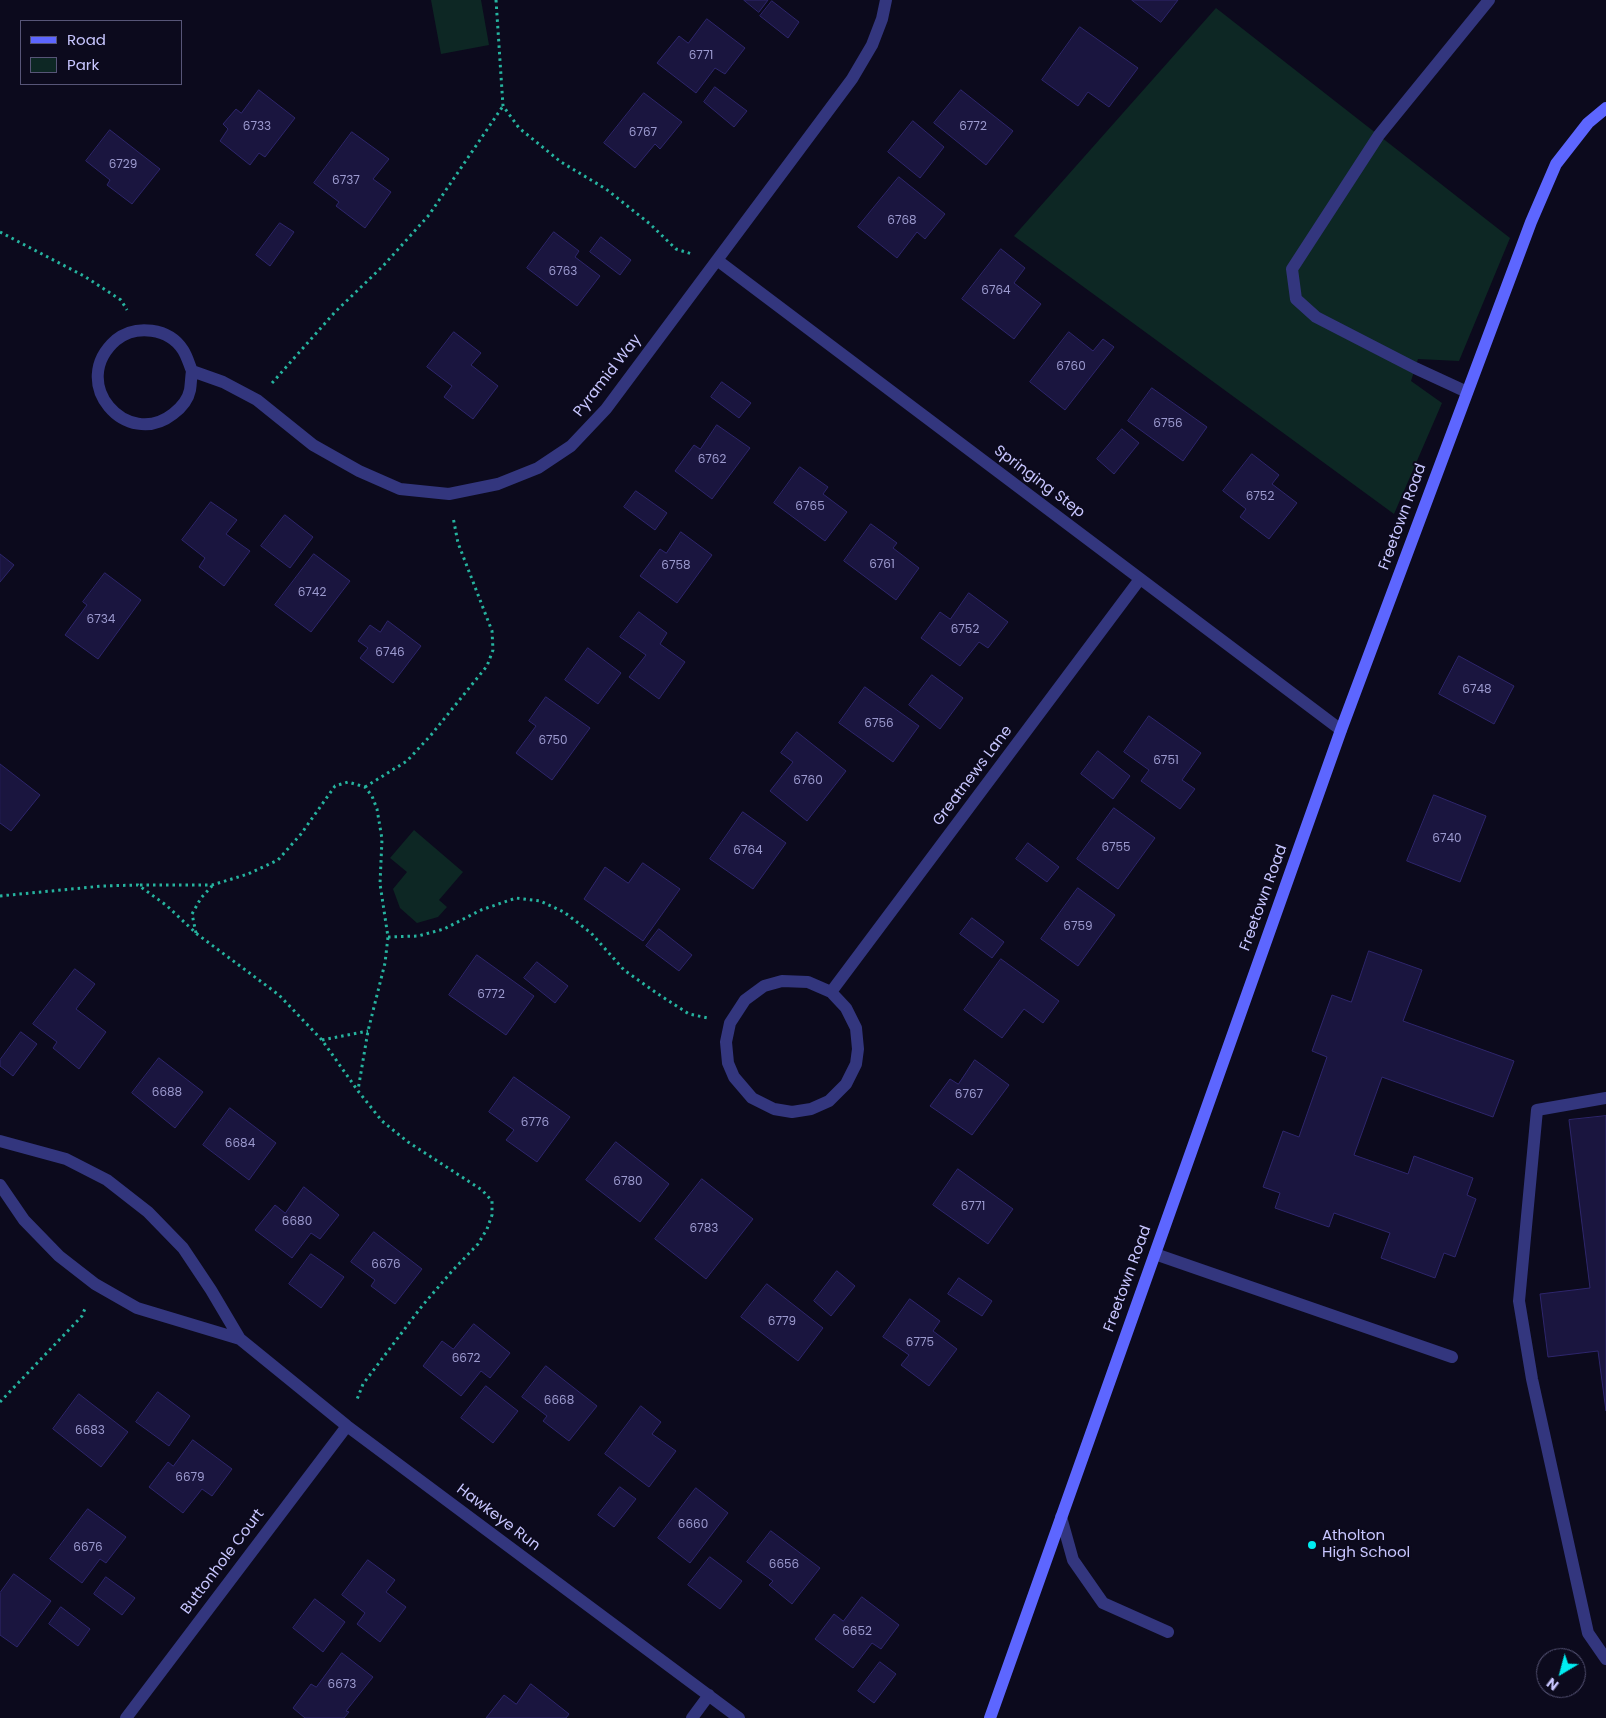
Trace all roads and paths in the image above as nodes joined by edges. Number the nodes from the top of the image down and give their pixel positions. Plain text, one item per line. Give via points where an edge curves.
1 (496, 0) edge
2 (886, 0) edge
3 (1489, 0) edge
4 (503, 106) junction
5 (1606, 108) edge
6 (0, 232) edge
7 (717, 260) junction
8 (139, 330) junction
9 (192, 371) junction
10 (1468, 392) junction
11 (257, 400) junction
12 (448, 494) junction
13 (1140, 580) junction
14 (1341, 730) junction
15 (365, 787) junction
16 (138, 885) junction
17 (212, 885) junction
18 (0, 896) edge
19 (197, 934) junction
20 (388, 936) junction
21 (831, 992) junction
22 (730, 1023) junction
23 (368, 1031) junction
24 (322, 1040) junction
25 (358, 1091) junction
26 (1606, 1098) edge
27 (0, 1141) edge
28 (0, 1185) edge
29 (1155, 1254) junction
30 (95, 1284) junction
31 (240, 1339) junction
32 (1452, 1357) dead end
33 (0, 1402) edge
34 (347, 1426) junction
35 (1061, 1517) junction
36 (1168, 1632) dead end
37 (1606, 1659) edge
38 (709, 1695) junction
39 (126, 1718) edge
40 (692, 1718) edge
41 (739, 1718) edge
42 (990, 1718) edge

1 - 4 path
2 - 7 street, Pyramid Way via 872,46 852,79
3 - 10 street via 1379,136 1292,269 1296,299 1316,317
4 - 7 path via 526,134 560,162 606,189 676,249
4 - 11 path via 429,216 335,312
5 - 10 street, Freetown Road via 1588,123 1556,164
6 - 8 path via 84,276 121,300
7 - 12 street, Pyramid Way via 606,409 571,446 538,468 498,484
7 - 13 street, Springing Step
8 - 9 street via 154,330 168,336 183,349
8 - 9 street via 123,334 106,349 99,366 100,392 108,407 119,416 140,424 168,418 185,402
9 - 11 street, Pyramid Way via 223,382
10 - 14 street, Freetown Road
11 - 12 street, Pyramid Way via 314,445 359,471 400,489
12 - 15 path via 458,543 492,631 493,650 487,666 407,761
13 - 14 street, Springing Step
13 - 21 street, Greatnews Lane
14 - 29 street, Freetown Road
15 - 17 path via 348,782 335,786 278,860
15 - 20 path via 377,809 381,832 380,884
16 - 17 path
16 - 18 path
16 - 19 path via 166,905
17 - 19 path via 192,914
19 - 24 path via 279,995
20 - 22 path via 418,936 444,929 481,910 516,898 540,901 564,912 591,933 624,970 689,1014
20 - 23 path
21 - 22 street via 808,982 782,981 764,986 745,1000
21 - 22 street via 846,1008 856,1028 856,1064 846,1084 829,1101 811,1109 792,1112 774,1109 752,1098 734,1077 728,1063 726,1042
23 - 24 path
23 - 25 path
24 - 25 path
25 - 34 path via 382,1122 482,1190 492,1201 492,1216 478,1244 422,1306 363,1384
26 - 37 street via 1537,1110 1519,1302 1532,1379 1588,1633
27 - 31 street, Hawkeye Run via 66,1159 107,1180 148,1212 183,1248
28 - 30 street, Hawkeye Run via 24,1220 59,1256
29 - 32 street
29 - 35 street, Freetown Road
30 - 31 street, Hawkeye Run via 137,1308
30 - 33 path via 82,1316
31 - 34 street, Hawkeye Run
34 - 38 street, Hawkeye Run
34 - 39 street, Buttonhole Court
35 - 36 street via 1073,1560 1103,1602
35 - 42 street, Freetown Road
38 - 40 street
38 - 41 street, Hawkeye Run

